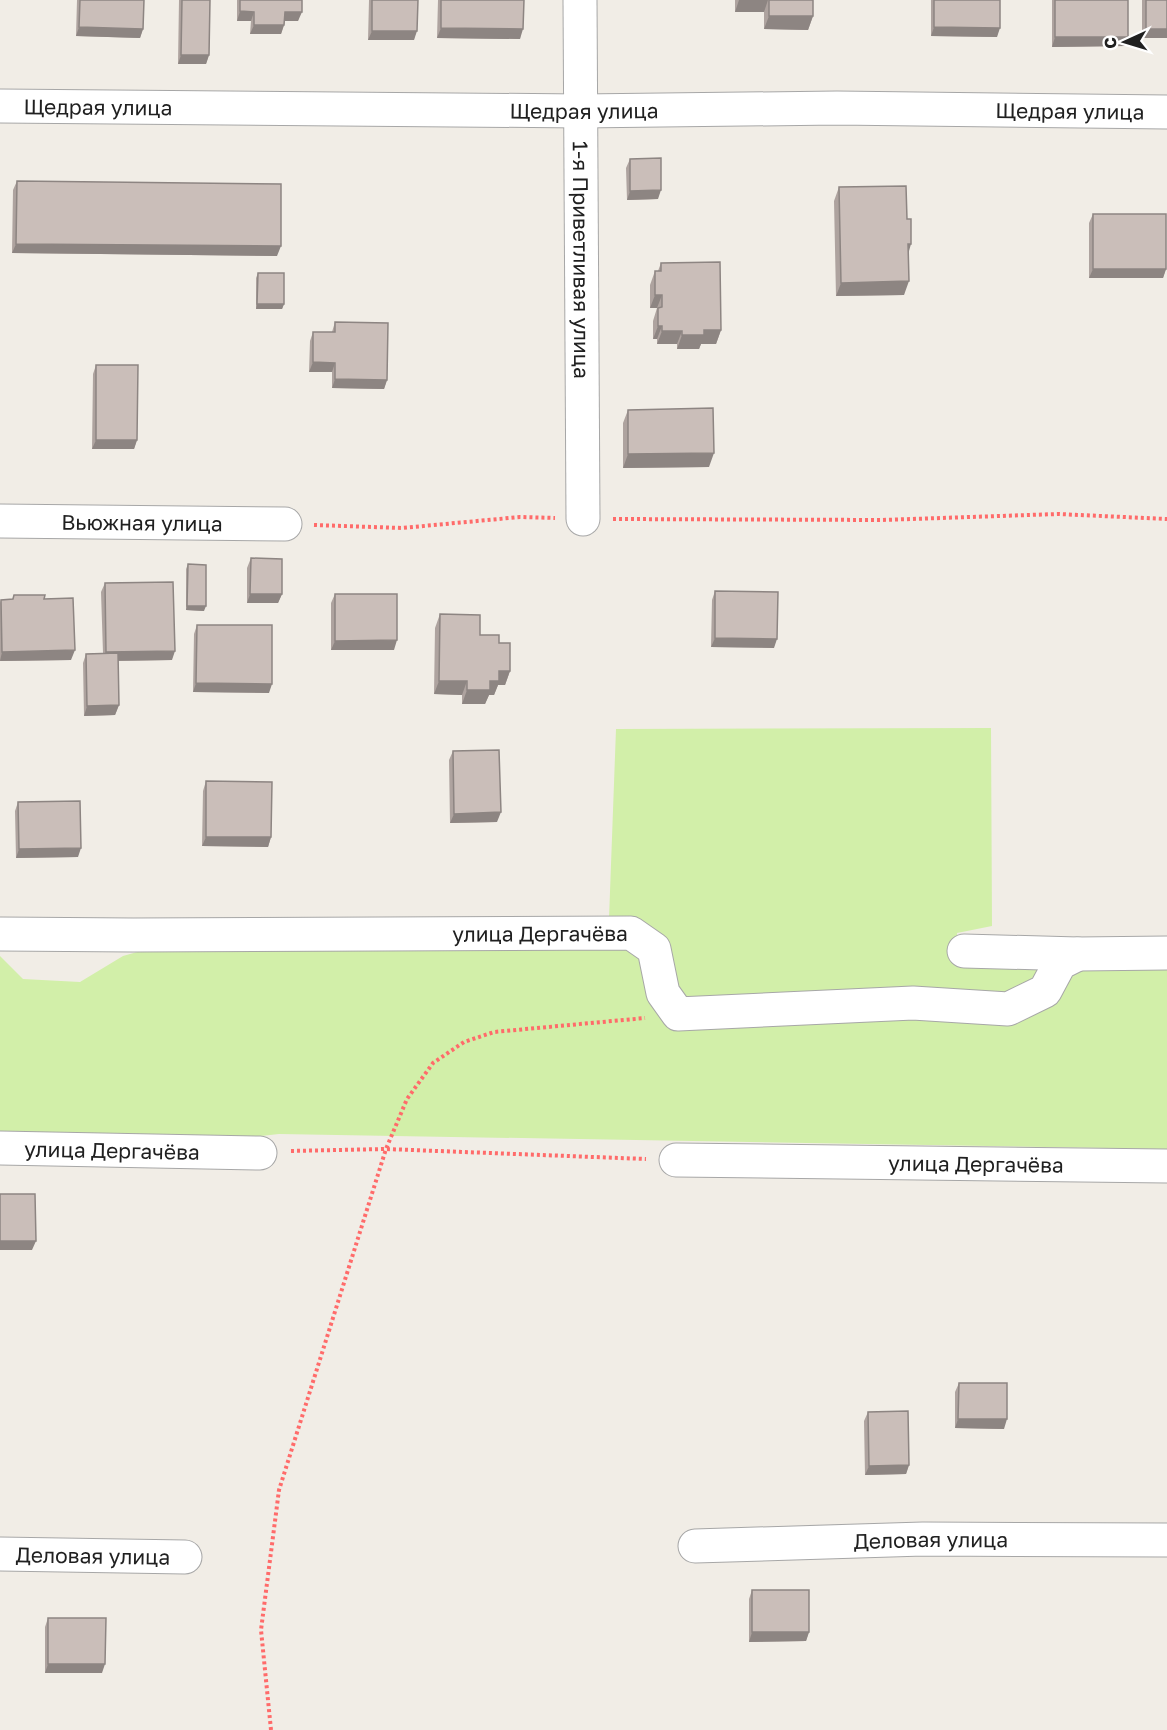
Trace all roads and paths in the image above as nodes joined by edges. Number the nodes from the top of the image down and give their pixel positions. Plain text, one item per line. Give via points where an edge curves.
1 (580, 0) edge
2 (0, 106) edge
3 (581, 111) junction
4 (1167, 112) edge
5 (583, 519) junction
6 (1167, 519) edge
7 (0, 521) edge
8 (285, 524) joint
9 (0, 934) edge
10 (964, 951) dead end
11 (1167, 953) edge
12 (1078, 954) junction
13 (678, 1014) junction
14 (0, 1148) edge
15 (386, 1149) junction
16 (260, 1153) joint
17 (676, 1160) joint
18 (1167, 1166) edge
19 (1167, 1540) edge
20 (695, 1546) dead end
21 (0, 1554) edge
22 (185, 1557) dead end
23 (271, 1730) edge

1 - 3 street, 1-я Приветливая улица
2 - 3 street, Щедрая улица
3 - 4 street, Щедрая улица via 837,108
3 - 5 street, 1-я Приветливая улица
5 - 6 path via 882,520 1058,514
5 - 8 path via 520,517 402,528
7 - 8 street, Вьюжная улица
9 - 13 street, улица Дергачёва via 631,933 654,949 663,993
10 - 12 street
11 - 12 street
12 - 13 street via 1060,963 1045,991 1008,1009 913,1003
13 - 15 path via 494,1032 464,1042 433,1063 406,1099
14 - 16 street, улица Дергачёва
15 - 16 path
15 - 17 path
15 - 23 path via 279,1490 261,1630
17 - 18 street, улица Дергачёва
19 - 20 street, Деловая улица via 923,1539
21 - 22 street, Деловая улица

